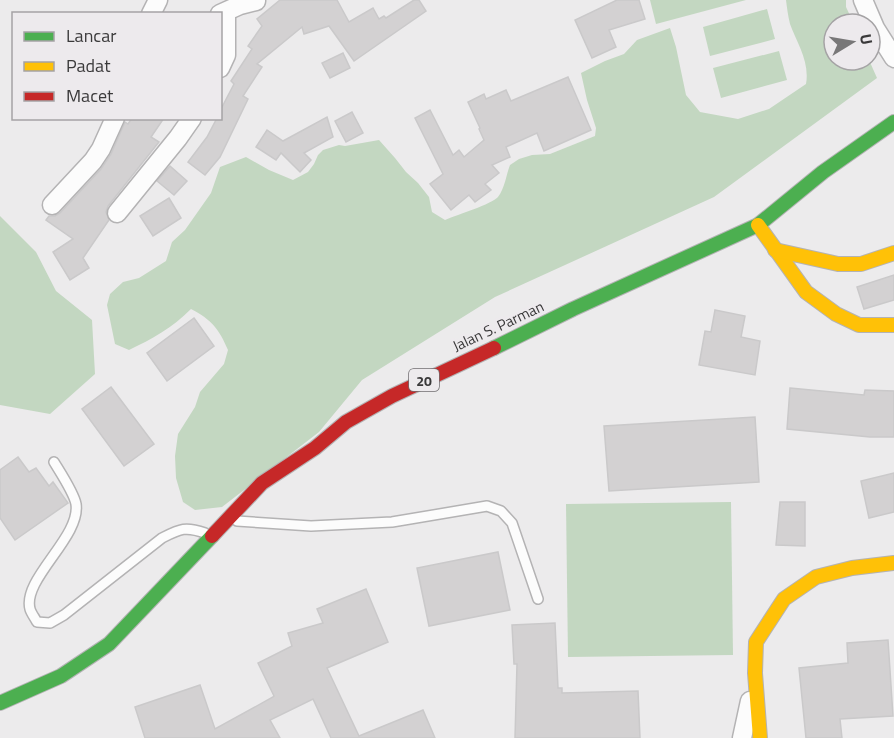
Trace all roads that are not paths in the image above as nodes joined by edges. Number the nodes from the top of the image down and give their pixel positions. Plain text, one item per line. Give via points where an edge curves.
1 (256, 0) edge
2 (863, 0) edge
3 (223, 14) edge
4 (894, 58) edge
5 (222, 64) edge
6 (114, 120) edge
7 (191, 120) edge
8 (894, 122) edge
9 (52, 204) dead end
10 (117, 213) dead end
11 (758, 225) junction
12 (775, 250) junction
13 (894, 253) edge
14 (894, 325) edge
15 (54, 462) dead end
16 (228, 521) junction
17 (213, 536) junction
18 (894, 563) edge
19 (538, 599) dead end
20 (755, 672) junction
21 (0, 703) edge
22 (742, 738) edge
23 (760, 738) edge

1 - 3 street
2 - 4 street
3 - 5 street via 226,55
6 - 9 street via 93,161
7 - 10 street
8 - 11 main road, Jalan S. Parman / 20 via 823,172
11 - 12 main road
11 - 16 main road, Jalan S. Parman / 20 via 392,396 346,422 262,483
12 - 13 main road via 838,264 861,264
12 - 14 main road via 806,292 836,314 859,325
15 - 17 lane via 76,501 76,514 31,591 30,609 37,622 50,623 64,615 176,531 191,528
16 - 17 main road, Jalan S. Parman / 20
16 - 19 lane via 311,526 392,522 486,506 501,511 512,523
17 - 21 main road, Jalan S. Parman / 20 via 108,644 61,676
18 - 20 main road via 816,577 784,598 756,642
20 - 22 street
20 - 23 main road

